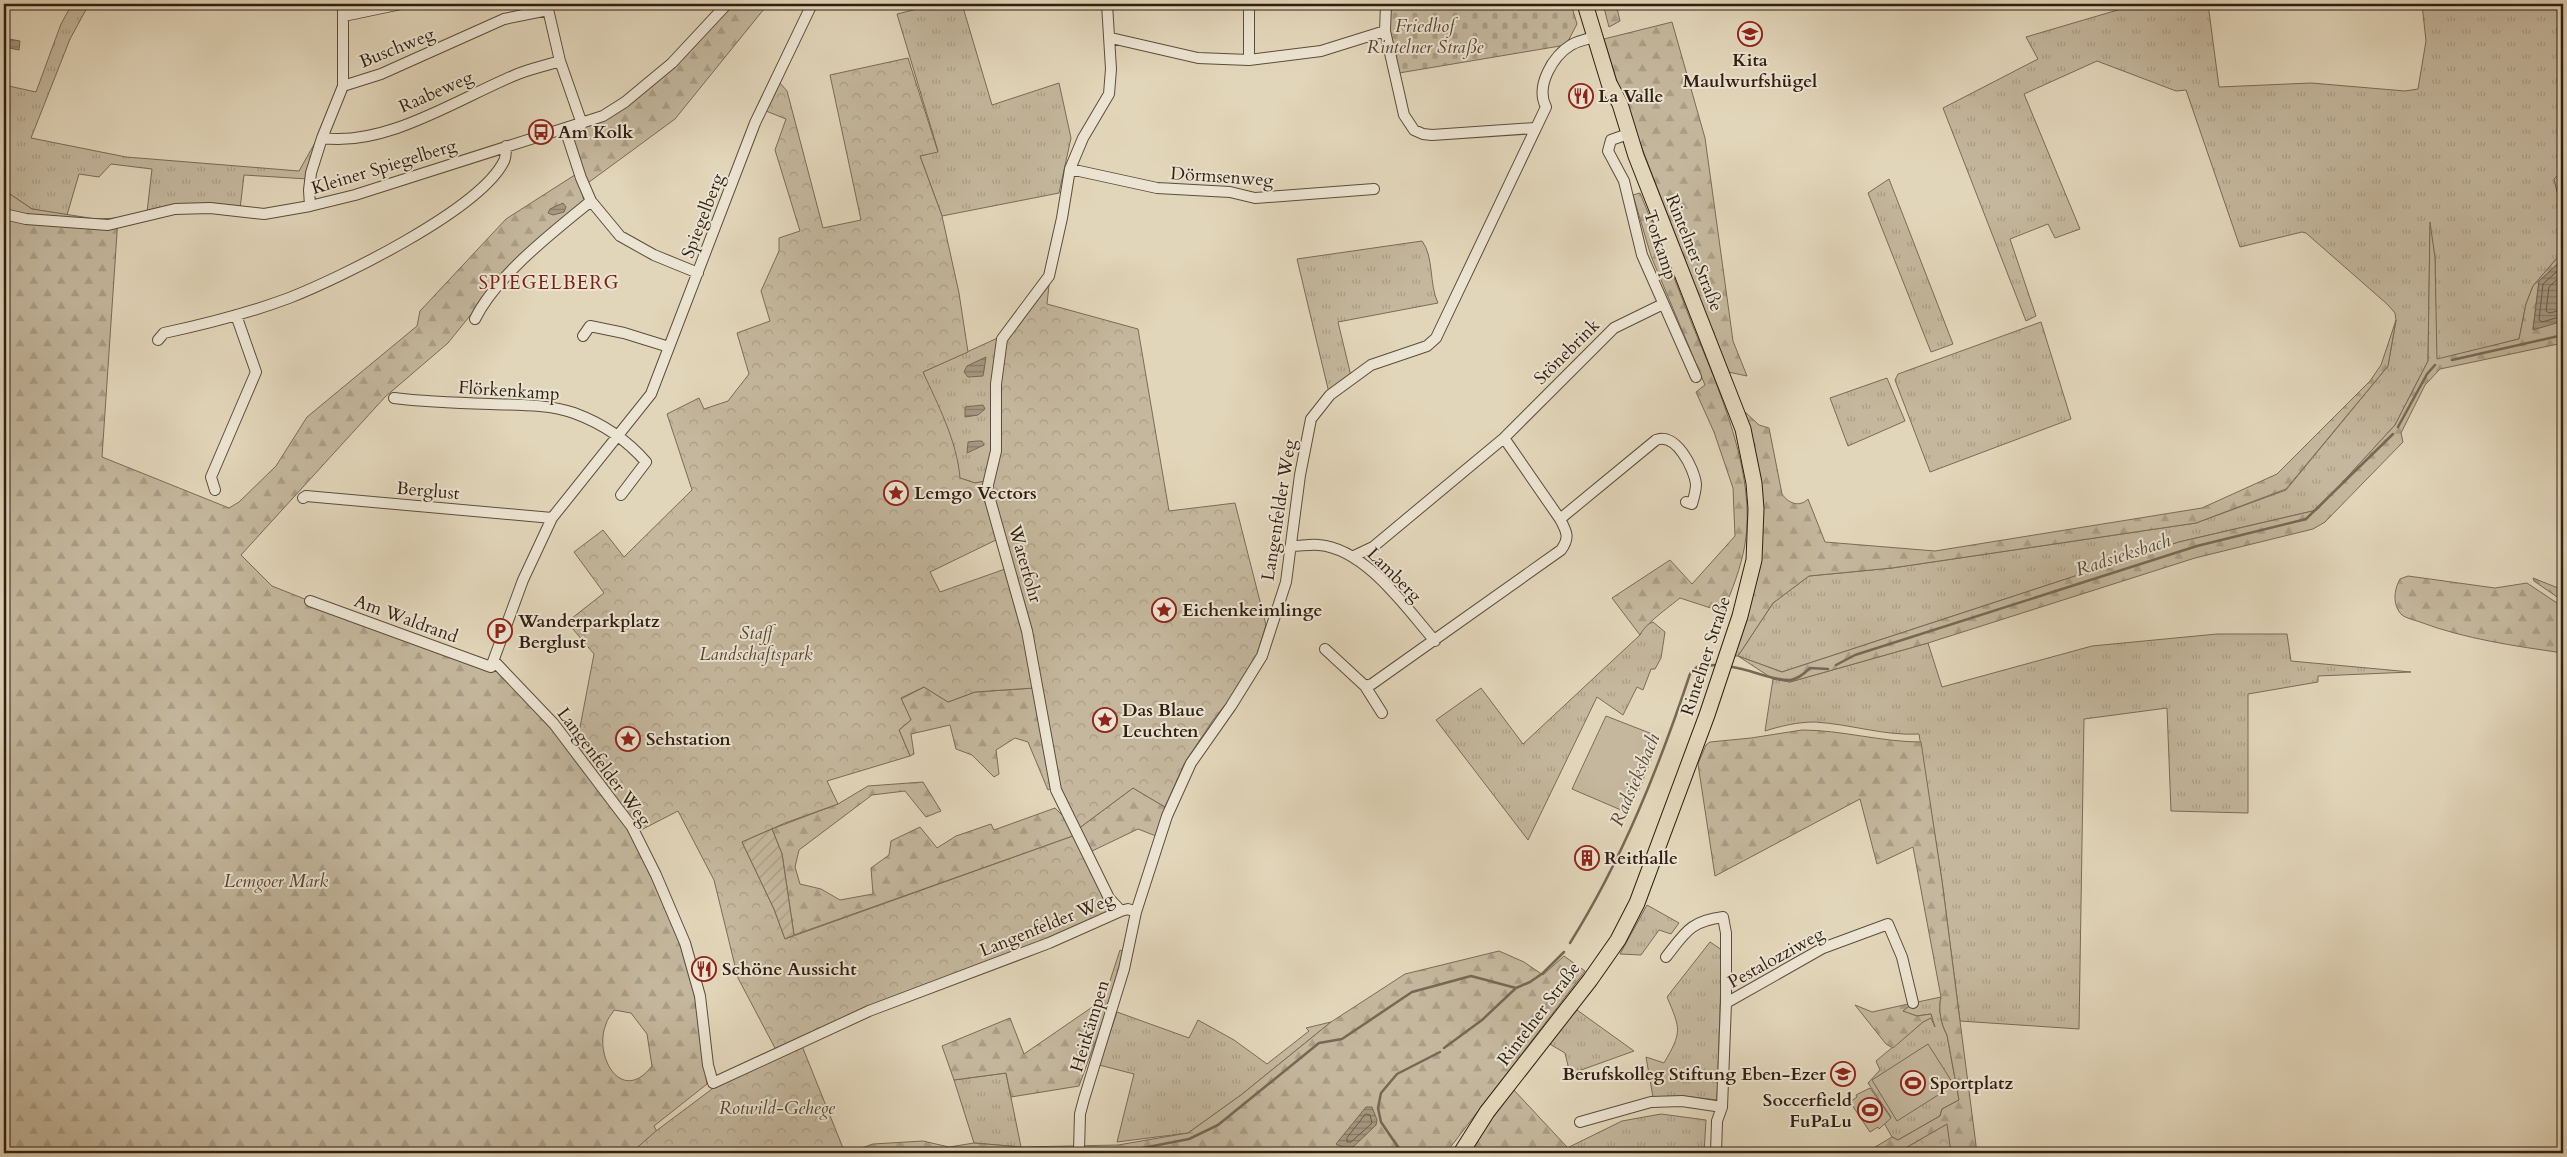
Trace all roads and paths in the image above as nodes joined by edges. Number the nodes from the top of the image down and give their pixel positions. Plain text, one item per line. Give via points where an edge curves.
1 (343, 4) edge
2 (401, 4) edge
3 (727, 4) edge
4 (812, 4) edge
5 (1106, 4) edge
6 (1250, 4) edge
7 (1386, 4) edge
8 (1585, 4) edge
9 (547, 7) edge
10 (344, 16) junction
11 (1385, 31) junction
12 (1594, 37) junction
13 (1111, 38) junction
14 (1249, 60) junction
15 (560, 61) junction
16 (344, 86) junction
17 (582, 124) junction
18 (1535, 128) junction
19 (565, 129) junction
20 (1627, 130) junction
21 (322, 138) junction
22 (506, 146) junction
23 (1070, 169) junction
24 (1374, 189) dead end
25 (591, 201) junction
26 (310, 206) junction
27 (4, 214) edge
28 (698, 274) junction
29 (1663, 304) junction
30 (236, 315) junction
31 (475, 319) dead end
32 (583, 336) dead end
33 (158, 340) dead end
34 (669, 347) junction
35 (1696, 377) dead end
36 (394, 398) dead end
37 (617, 435) junction
38 (1504, 438) junction
39 (215, 490) dead end
40 (621, 495) dead end
41 (303, 498) dead end
42 (1686, 502) dead end
43 (552, 518) junction
44 (1560, 520) junction
45 (1292, 546) junction
46 (1354, 556) junction
47 (310, 601) dead end
48 (1435, 641) junction
49 (1325, 649) dead end
50 (493, 665) junction
51 (1365, 686) junction
52 (1382, 713) dead end
53 (1121, 911) junction
54 (1136, 912) junction
55 (1666, 957) dead end
56 (1726, 1003) junction
57 (1913, 1003) dead end
58 (1722, 1107) junction
59 (1580, 1122) dead end
60 (1078, 1150) dead end
61 (1461, 1153) edge
62 (1716, 1153) edge

1 - 10 street
2 - 10 street
3 - 17 street, Kleiner Spiegelberg via 656,77 603,116
4 - 28 street, Spiegelberg via 756,124
5 - 13 street, Waterfohr
6 - 14 street
7 - 11 street
8 - 12 main road, Rintelner Straße
9 - 15 street
9 - 16 street, Buschweg via 504,19 381,74
10 - 16 street
11 - 14 street via 1321,51
11 - 18 street via 1404,116 1414,130 1432,135
12 - 18 street, Langenfelder Weg via 1571,45 1554,62 1542,90 1546,106
12 - 20 main road, Rintelner Straße
13 - 14 street via 1198,58
13 - 23 street, Waterfohr via 1112,69 1108,94
15 - 17 street
15 - 21 street, Raabeweg via 515,74 411,122 368,137
16 - 21 street
17 - 19 street, Kleiner Spiegelberg
18 - 45 street, Langenfelder Weg via 1436,338 1427,346 1371,365 1330,395 1311,419 1300,475
19 - 22 street, Kleiner Spiegelberg
19 - 25 street
20 - 29 street, Torkamp via 1611,140 1608,151 1622,175 1642,255
20 - 61 main road, Rintelner Straße via 1743,429 1756,509 1752,569 1707,714 1637,903 1618,940 1590,980 1487,1112
21 - 26 street via 311,173
22 - 26 street, Kleiner Spiegelberg
22 - 30 street via 505,161 481,189 450,213 338,276 287,299
23 - 24 street, Dörmsenweg via 1157,188 1230,192 1255,198
23 - 53 street, Waterfohr via 1049,276 1002,339 996,384 996,451 987,489 1027,631 1056,790 1109,898
25 - 28 street via 620,236
25 - 31 street via 508,273 481,306
26 - 27 street, Kleiner Spiegelberg via 264,214 210,208 175,209 108,225 26,219
28 - 34 street, Spiegelberg
29 - 35 street, Torkamp
29 - 38 street, Stönebrink via 1614,328
30 - 33 street via 164,333
30 - 39 street via 256,372 211,477
32 - 34 street via 590,326
34 - 37 street, Spiegelberg via 651,394
36 - 37 street, Flörkenkamp via 534,406 574,413
37 - 40 street via 646,462
37 - 43 street, Spiegelberg
38 - 44 street
38 - 46 street, Stönebrink via 1372,547
41 - 43 street, Berglust
42 - 44 street via 1692,504 1695,496 1692,472 1672,441 1662,438
43 - 50 street, Spiegelberg via 523,580
44 - 48 street via 1568,537 1561,550
45 - 46 street, Lamberg via 1320,545
45 - 54 street, Langenfelder Weg via 1286,582 1262,656 1191,763 1167,816
46 - 48 street, Lamberg via 1376,575
47 - 50 street, Am Waldrand
48 - 51 street
49 - 51 street
50 - 53 street, Langenfelder Weg via 554,724 632,827 685,943 700,996 713,1083 833,1027 1049,943
51 - 52 street
53 - 54 street, Langenfelder Weg
54 - 60 street, Heitkämpen via 1124,969 1080,1114
55 - 56 street via 1689,927 1722,917 1726,932
56 - 57 street, Pestalozziweg via 1824,948 1888,924 1902,957
56 - 58 street, Pestalozziweg
58 - 59 street via 1682,1101 1651,1102
58 - 62 street, Pestalozziweg via 1717,1121

